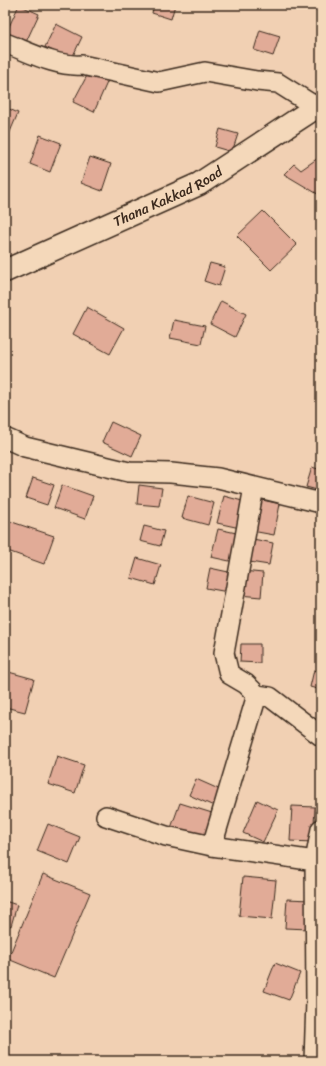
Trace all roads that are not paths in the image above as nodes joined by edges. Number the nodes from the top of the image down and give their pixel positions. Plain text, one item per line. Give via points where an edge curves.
1 (5, 43) edge
2 (319, 106) edge
3 (5, 271) edge
4 (5, 438) edge
5 (254, 487) junction
6 (321, 504) edge
7 (258, 695) junction
8 (321, 736) edge
9 (106, 816) dead end
10 (321, 829) edge
11 (212, 846) junction
12 (315, 860) junction
13 (314, 1061) edge

1 - 2 street via 72,66 82,65 159,82 205,72 278,83
2 - 3 main road, Thana Kakkad Road via 200,184
4 - 5 street via 25,447 129,472 218,478
5 - 6 street
5 - 7 street via 224,653 229,674
7 - 8 street via 270,697
7 - 11 street
9 - 11 street via 166,836
10 - 12 street
11 - 12 street
12 - 13 street

